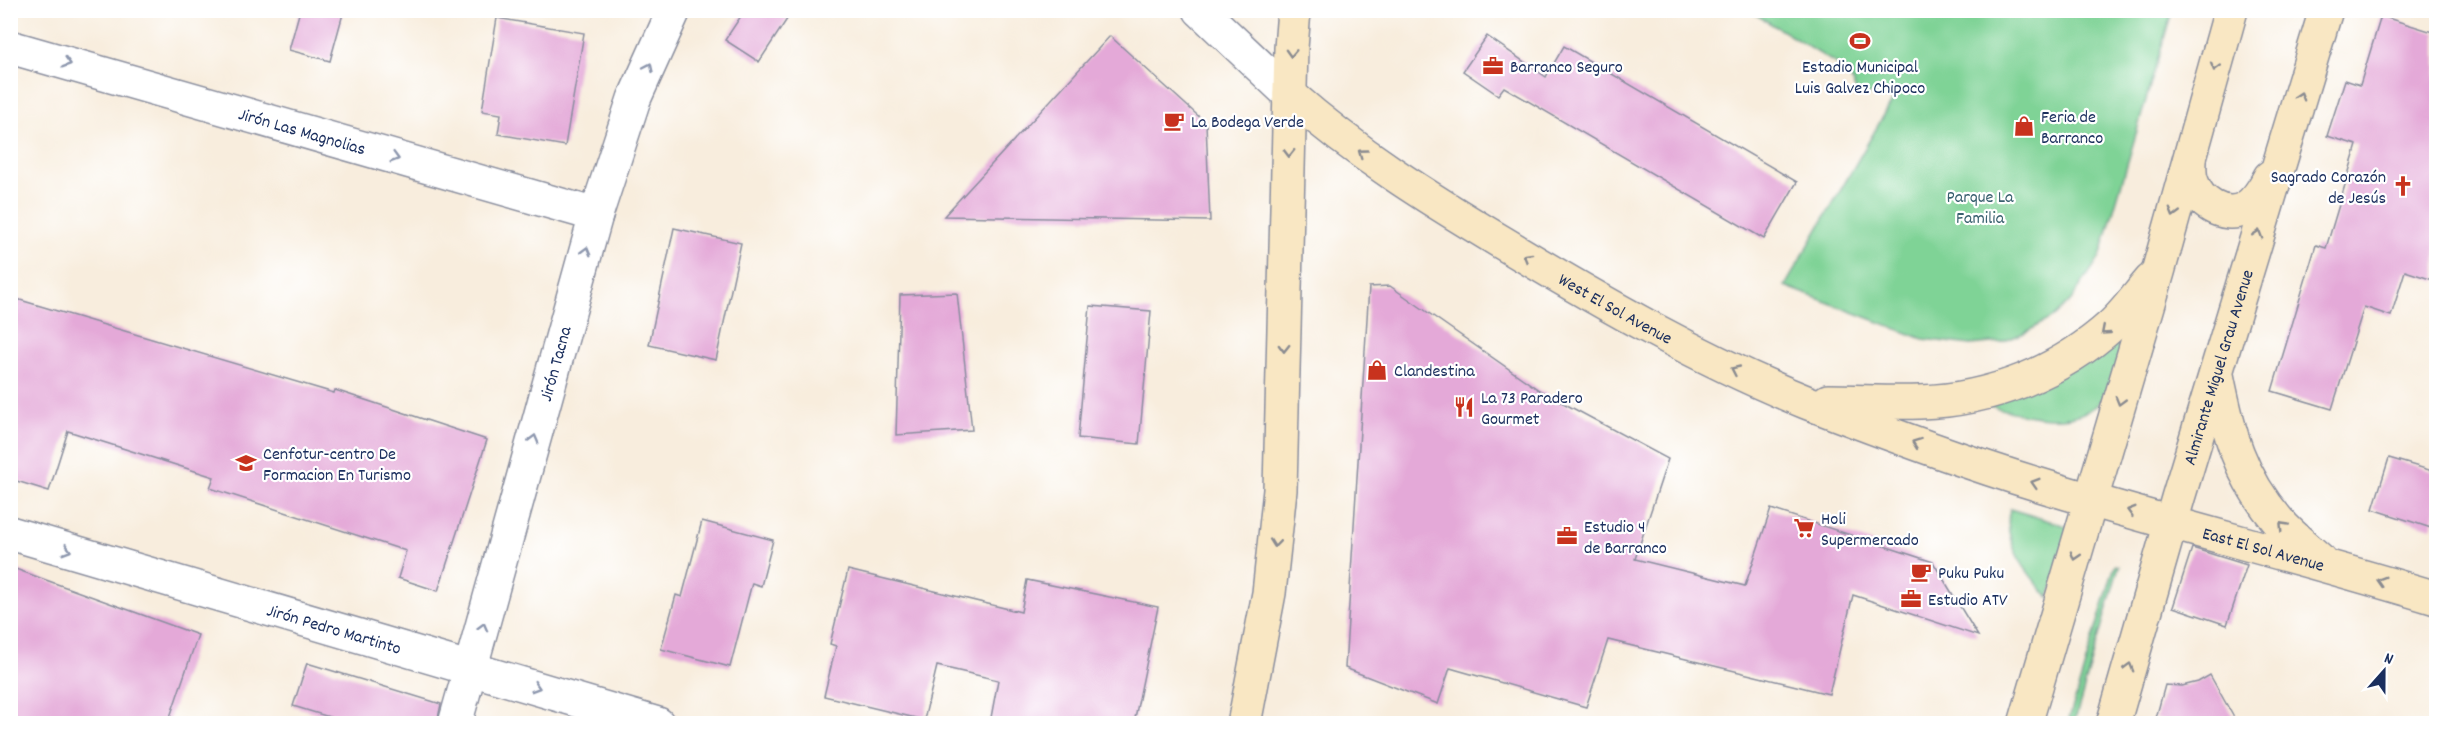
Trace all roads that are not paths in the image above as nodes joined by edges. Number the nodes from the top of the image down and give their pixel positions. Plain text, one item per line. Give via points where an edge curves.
1 (674, 10) edge
2 (1200, 10) edge
3 (1294, 10) edge
4 (2231, 10) edge
5 (2326, 10) edge
6 (10, 47) edge
7 (1290, 95) junction
8 (2283, 152) junction
9 (2190, 157) junction
10 (596, 215) junction
11 (2158, 272) junction
12 (2217, 371) junction
13 (1805, 402) junction
14 (2092, 500) junction
15 (2171, 522) junction
16 (10, 533) edge
17 (2326, 565) junction
18 (2436, 598) edge
19 (471, 668) junction
20 (455, 723) edge
21 (658, 723) edge
22 (1244, 723) edge
23 (2025, 723) edge
24 (2113, 723) edge

10 -> 1 street, Jirón Tacna via 634,99
2 - 7 street, West El Sol Avenue
3 -> 7 main road
4 -> 9 main road
8 -> 5 main road, Almirante Miguel Grau Avenue
6 -> 10 street, Jirón Las Magnolias
13 -> 7 main road, West El Sol Avenue via 1722,364 1524,256 1391,174
7 -> 22 main road via 1280,490 1269,593
8 - 9 main road via 2265,187 2243,209 2234,211 2213,208 2202,200 2191,180
12 -> 8 main road, Almirante Miguel Grau Avenue
9 -> 11 main road
19 -> 10 street, Jirón Tacna
11 -> 13 main road via 2114,323 2089,345 2025,380 1995,390 1922,402
11 -> 14 main road
12 - 15 main road, Almirante Miguel Grau Avenue
17 -> 12 main road via 2280,524 2247,479 2227,426
14 -> 13 main road, West El Sol Avenue via 1971,463
15 -> 14 main road, East El Sol Avenue
14 -> 23 main road
15 - 17 main road, East El Sol Avenue
24 -> 15 main road, Almirante Miguel Grau Avenue
16 -> 19 street, Jirón Pedro Martinto
18 -> 17 main road, East El Sol Avenue
19 - 20 street, Jirón Tacna
19 -> 21 street, Jirón Pedro Martinto

